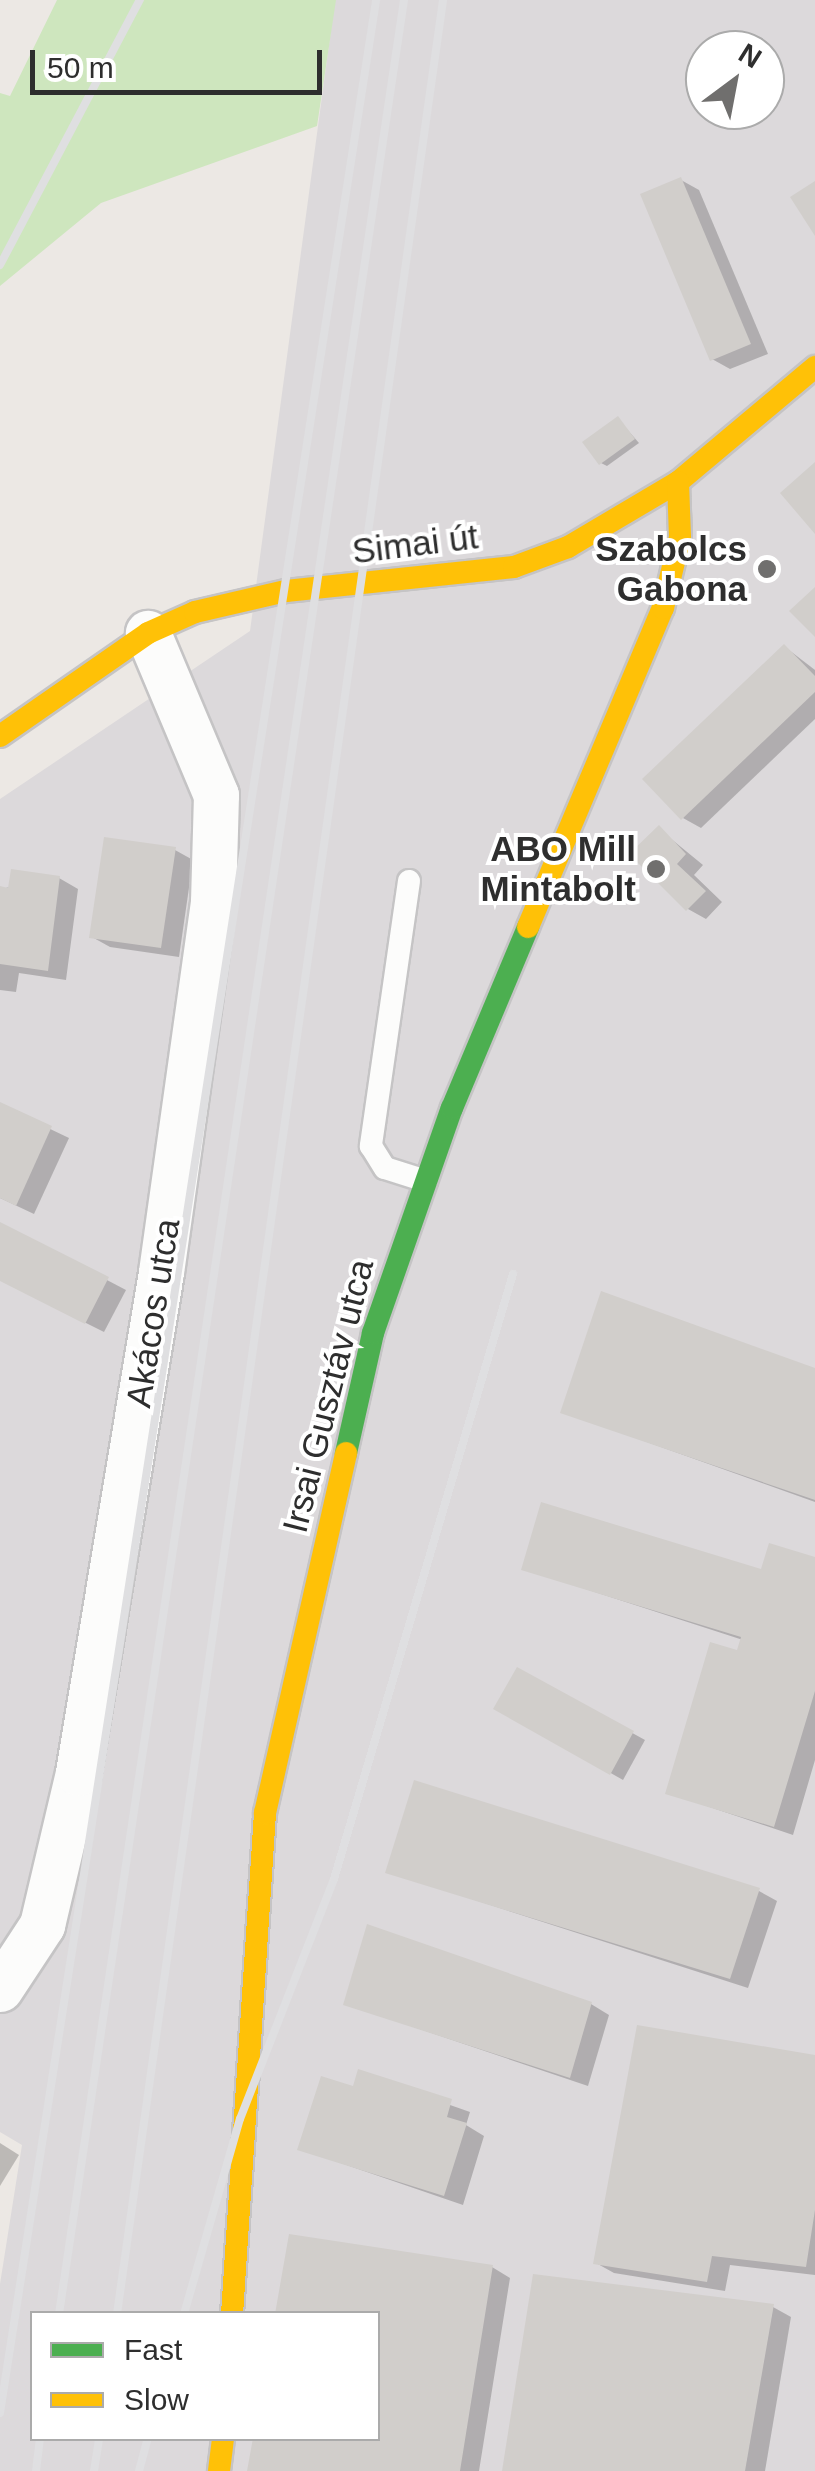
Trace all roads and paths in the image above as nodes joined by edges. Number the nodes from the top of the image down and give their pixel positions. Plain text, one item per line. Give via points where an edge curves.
1 (815, 367) edge
2 (678, 482) junction
3 (148, 633) junction
4 (0, 736) edge
5 (409, 881) dead end
6 (426, 1181) junction
7 (0, 1989) edge
8 (232, 2311) edge
9 (223, 2441) edge
10 (219, 2471) edge

1 - 2 street, Simai út
2 - 3 street, Simai út via 568,547 514,567 286,592 196,612
2 - 6 street, Irsai Gusztáv utca via 680,537 664,608
3 - 4 street, Simai út
3 - 7 street, Akácos utca via 216,795 212,902 161,1272 78,1773 42,1925
5 - 6 lane via 371,1146 384,1168
6 - 8 street, Irsai Gusztáv utca via 373,1333 265,1814
9 - 10 street

